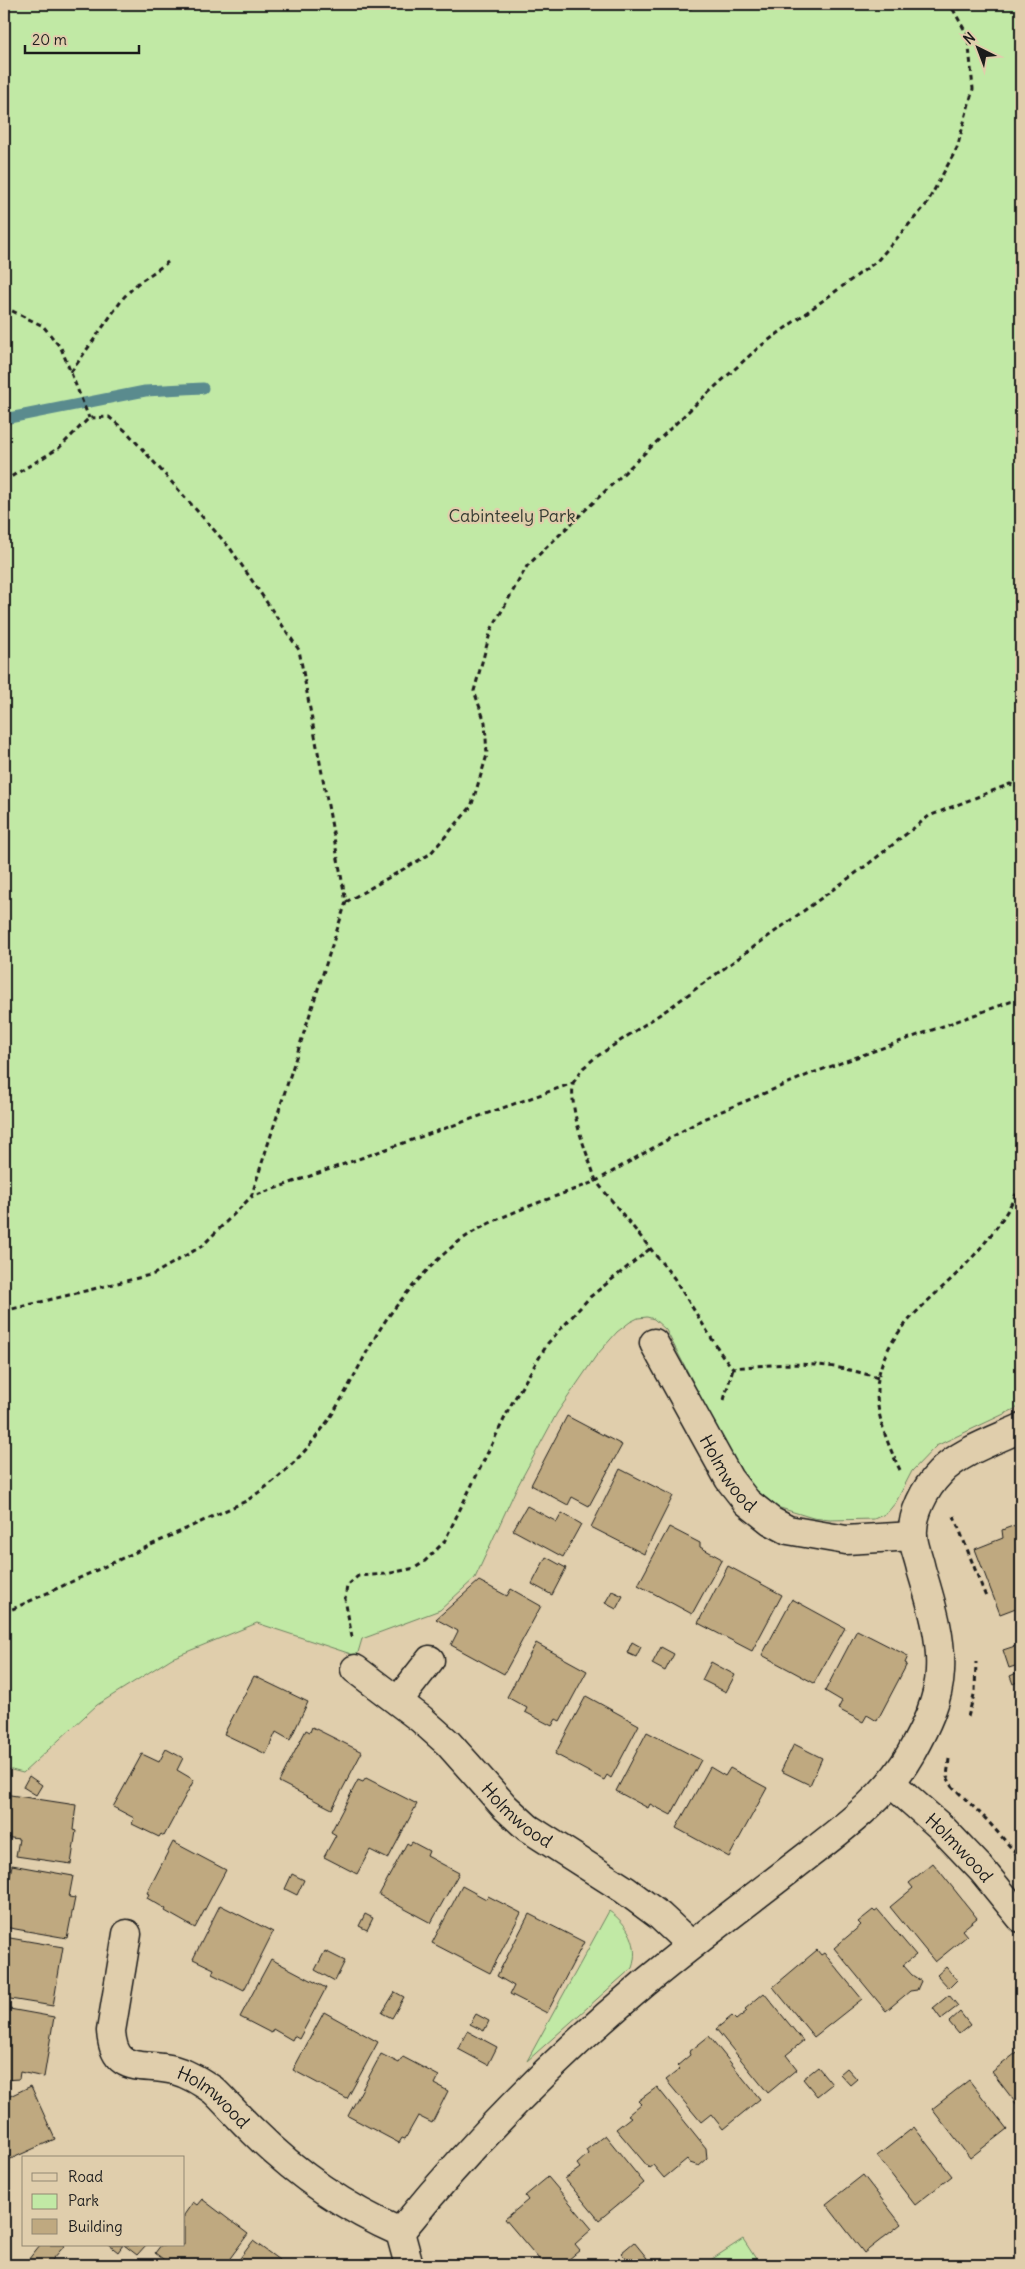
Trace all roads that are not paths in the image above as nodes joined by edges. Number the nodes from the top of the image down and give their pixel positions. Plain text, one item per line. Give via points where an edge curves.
1 (654, 1342) dead end
2 (1021, 1428) edge
3 (913, 1536) junction
4 (430, 1660) dead end
5 (355, 1669) dead end
6 (398, 1701) junction
7 (891, 1783) junction
8 (1021, 1918) edge
9 (127, 1934) dead end
10 (691, 1945) junction
11 (400, 2232) junction
12 (409, 2265) edge

1 - 3 street, Holmwood via 729,1479 747,1502 771,1521 788,1530 846,1540
2 - 3 street via 963,1456 941,1471 917,1510
3 - 7 street via 936,1621 940,1670 938,1689 923,1729
4 - 6 street
5 - 6 street, Holmwood
6 - 10 street, Holmwood via 458,1752 505,1807 528,1828 626,1890
7 - 8 street, Holmwood via 942,1828
7 - 10 street via 820,1846
9 - 11 street, Holmwood via 111,2031 116,2055 132,2065 172,2070 201,2082 313,2184 350,2209
10 - 11 street via 517,2100 444,2178
11 - 12 street

